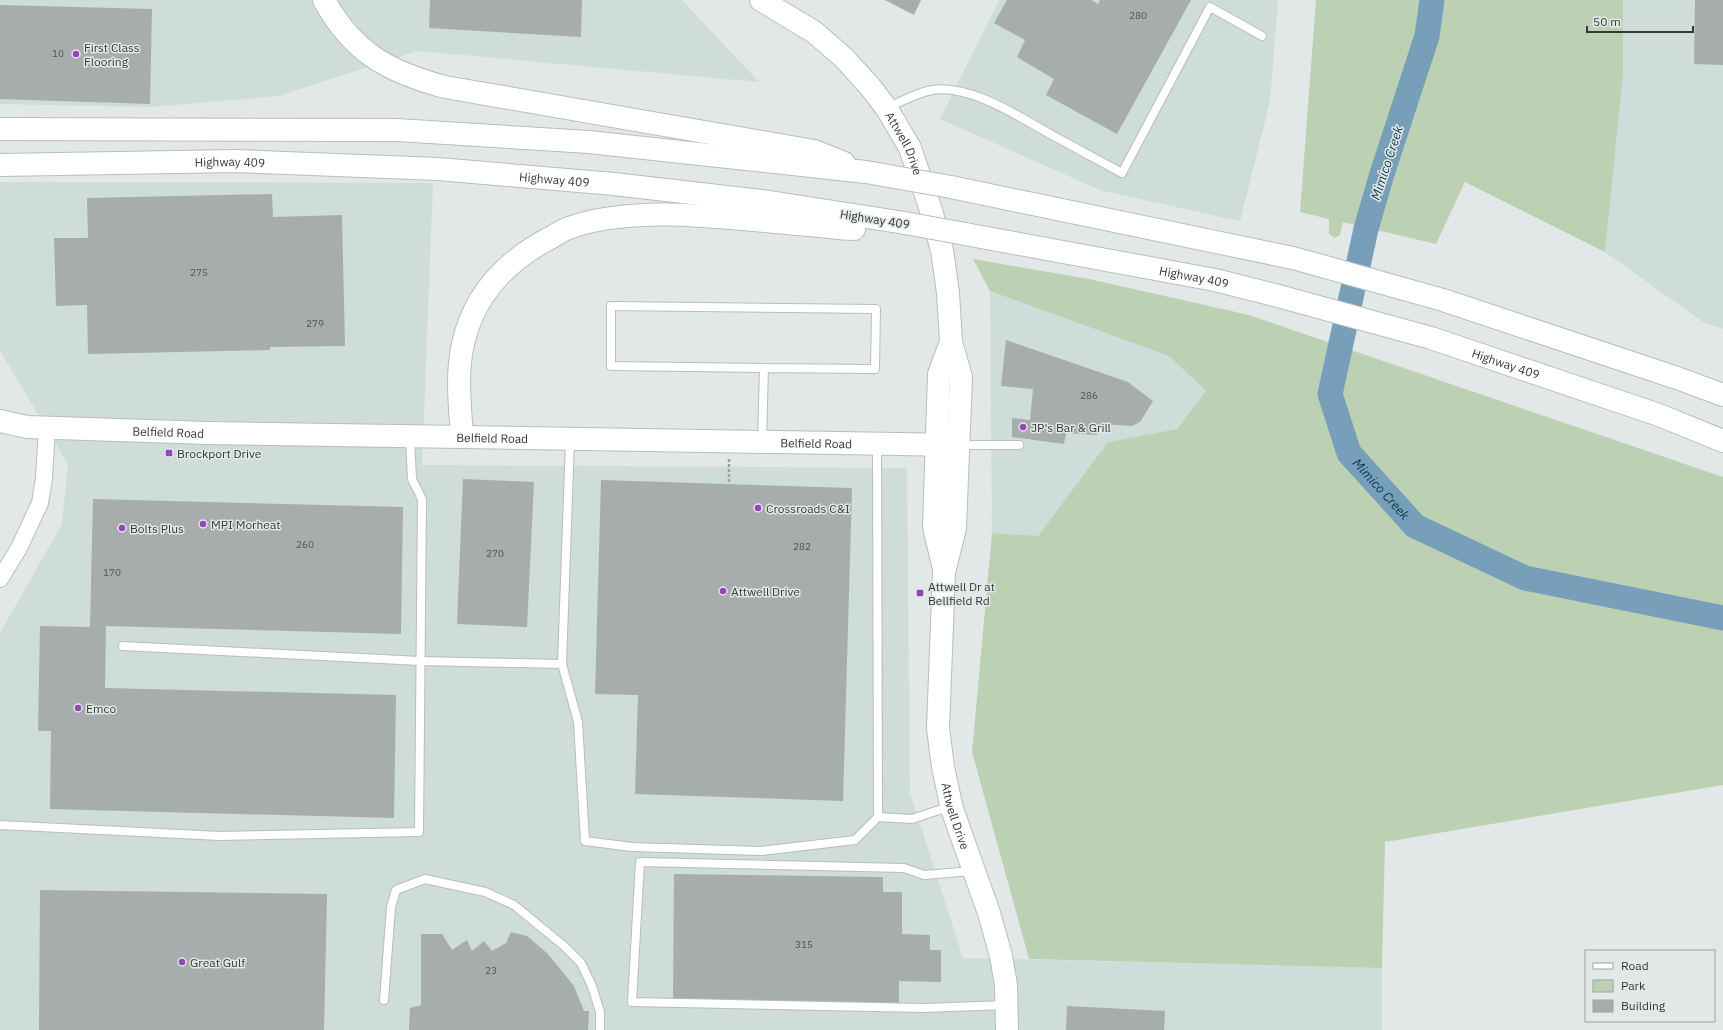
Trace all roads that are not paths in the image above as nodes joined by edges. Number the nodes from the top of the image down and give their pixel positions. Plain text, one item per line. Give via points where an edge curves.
1 (324, 0) edge
2 (761, 0) edge
3 (1262, 36) dead end
4 (887, 109) junction
5 (0, 129) edge
6 (0, 165) edge
7 (866, 172) junction
8 (905, 223) junction
9 (764, 368) junction
10 (1723, 395) edge
11 (0, 421) edge
12 (37, 427) junction
13 (0, 433) edge
14 (410, 436) junction
15 (462, 437) junction
16 (570, 439) junction
17 (1723, 441) edge
18 (762, 442) junction
19 (877, 444) junction
20 (947, 445) junction
21 (1020, 445) dead end
22 (0, 578) edge
23 (123, 646) dead end
24 (420, 660) junction
25 (562, 664) junction
26 (951, 806) junction
27 (878, 817) junction
28 (0, 826) edge
29 (974, 871) junction
30 (384, 1000) dead end
31 (1007, 1005) junction
32 (600, 1030) edge
33 (1007, 1030) edge

1 - 7 main road via 344,30 365,51 389,67 415,79 446,87 814,151
2 - 4 main road, Attwell Drive via 814,32 844,58
3 - 4 lane via 1210,7 1122,173 1017,115 964,92 932,90
4 - 20 main road, Attwell Drive via 910,148 930,207 943,257 951,342 940,374
5 - 7 main road via 397,130 589,142
6 - 8 main road, Highway 409 via 235,162 438,169 614,184 770,202
7 - 10 main road, bridge via 951,187 1293,258 1443,300
8 - 15 main road via 853,229 700,216 648,215 603,219 569,228 536,245 508,265 474,309 462,344 459,366 458,391
8 - 17 main road, Highway 409, bridge via 1215,280 1282,297 1431,338 1659,415
9 - 9 lane via 875,369 876,309 611,306 610,366
9 - 18 lane
11 - 12 main road, Belfield Road
12 - 13 main road, Belfield Road
12 - 14 main road, Belfield Road
12 - 22 street via 44,478 40,503 19,548
14 - 15 main road, Belfield Road
14 - 24 lane via 412,479 422,499
15 - 16 main road, Belfield Road
16 - 18 main road, Belfield Road
16 - 25 lane
18 - 19 main road, Belfield Road
19 - 20 main road, Belfield Road
19 - 27 lane
20 - 21 lane
20 - 26 main road, Attwell Drive via 934,527 944,572 938,728
23 - 24 lane
24 - 25 lane
24 - 28 lane via 419,832 220,836
25 - 27 lane via 578,722 585,841 632,847 761,851 855,840
26 - 27 lane via 912,820
26 - 29 main road, Attwell Drive
29 - 31 main road, Attwell Drive via 1001,956
29 - 31 lane via 924,875 904,868 640,862 632,1002 924,1008
30 - 32 lane via 391,907 396,890 425,879 484,892 514,905 564,946 581,963 592,986 600,1012
31 - 33 main road, Attwell Drive

